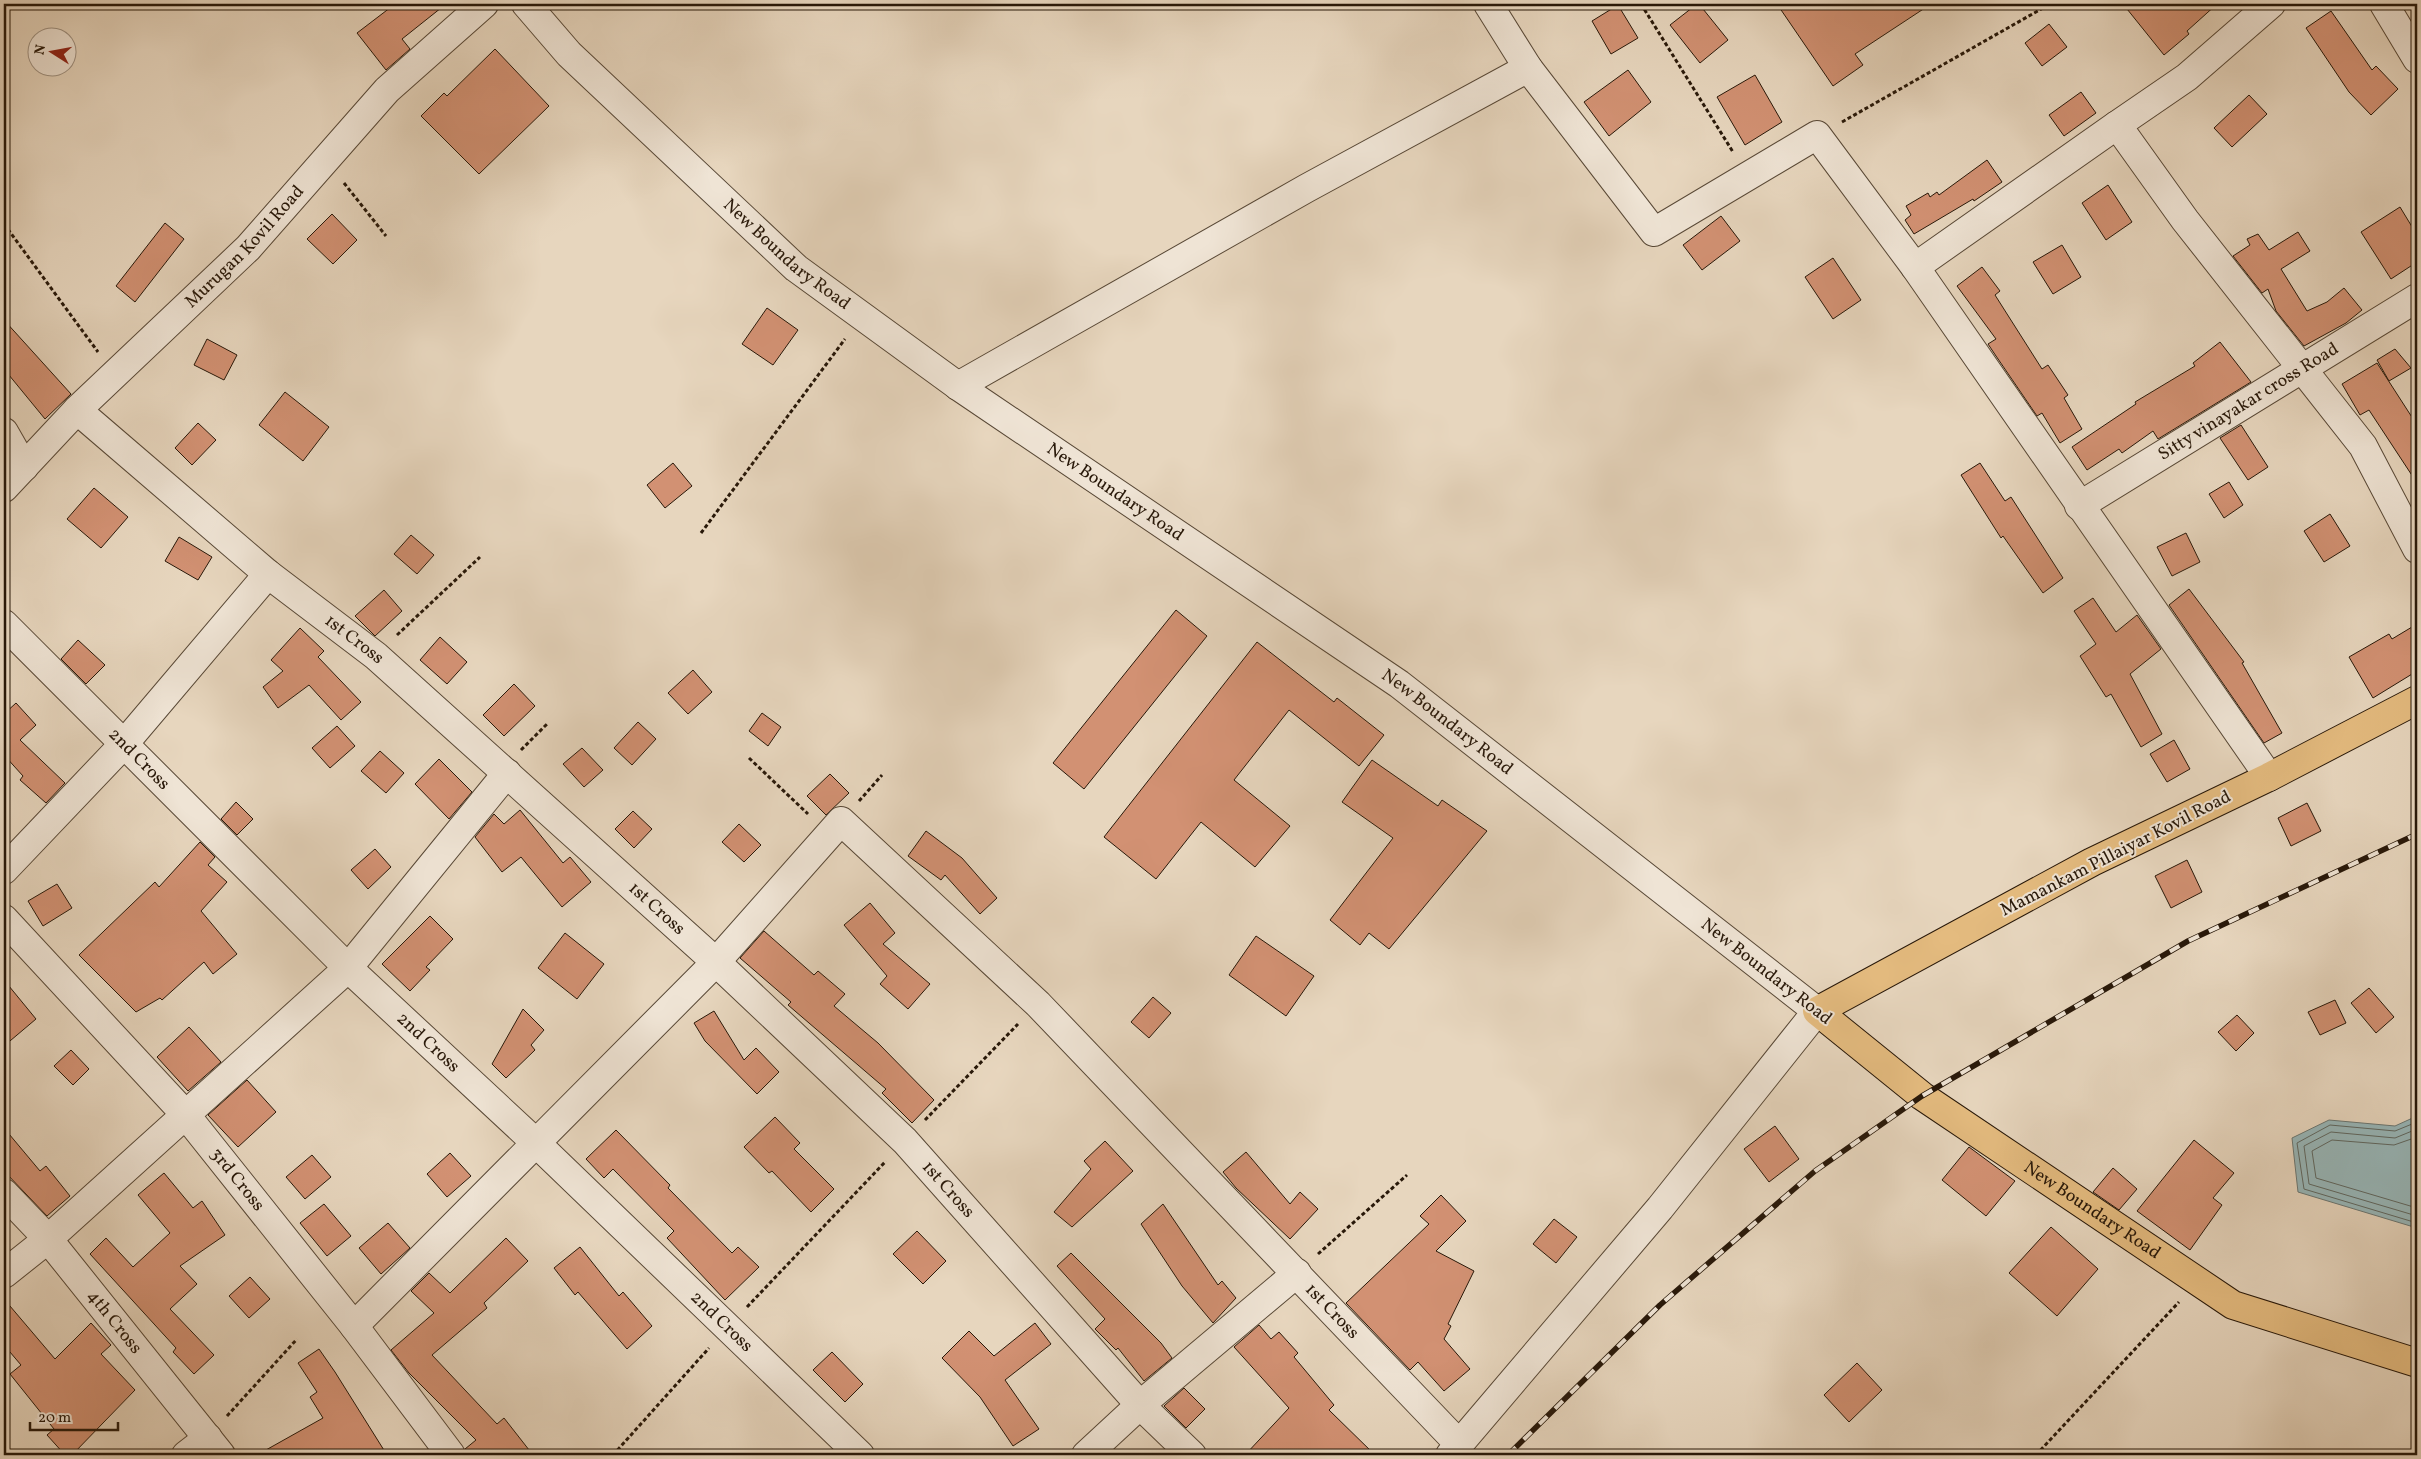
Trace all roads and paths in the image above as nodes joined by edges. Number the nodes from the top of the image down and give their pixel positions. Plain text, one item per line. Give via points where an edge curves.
1 (484, 4) edge
2 (526, 4) edge
3 (1488, 4) edge
4 (1641, 4) edge
5 (2050, 4) edge
6 (2271, 4) edge
7 (2384, 4) edge
8 (2417, 59) edge
9 (1528, 68) junction
10 (2117, 125) junction
11 (1817, 135) junction
12 (325, 160) junction
13 (1748, 175) junction
14 (4, 224) edge
15 (386, 236) dead end
16 (1915, 268) junction
17 (2417, 298) edge
18 (862, 317) junction
19 (2303, 371) junction
20 (114, 374) junction
21 (958, 386) junction
22 (77, 410) junction
23 (4, 432) edge
24 (24, 467) junction
25 (4, 488) edge
26 (2079, 506) junction
27 (701, 534) dead end
28 (2417, 549) edge
29 (480, 557) dead end
30 (268, 574) junction
31 (4, 624) edge
32 (376, 656) junction
33 (2417, 700) edge
34 (547, 724) dead end
35 (123, 745) junction
36 (749, 758) dead end
37 (504, 771) junction
38 (2269, 778) junction
39 (835, 828) junction
40 (4, 870) edge
41 (4, 919) edge
42 (716, 962) junction
43 (348, 968) junction
44 (1038, 1004) junction
45 (1817, 1011) junction
46 (185, 1114) junction
47 (905, 1141) junction
48 (535, 1142) junction
49 (1407, 1174) dead end
50 (4, 1193) edge
51 (48, 1238) junction
52 (1297, 1273) junction
53 (4, 1274) edge
54 (2198, 1282) junction
55 (354, 1326) junction
56 (728, 1328) junction
57 (297, 1339) dead end
58 (2417, 1363) edge
59 (1140, 1405) junction
60 (215, 1446) edge
61 (1454, 1450) edge
62 (186, 1455) edge
63 (451, 1455) edge
64 (613, 1455) edge
65 (860, 1455) edge
66 (1086, 1455) edge
67 (1192, 1455) edge
68 (2036, 1455) edge

1 - 12 street, Murugan Kovil Road via 387,90
2 - 18 street, New Boundary Road via 569,54 796,268
3 - 9 street
4 - 13 path
5 - 11 path
6 - 10 street via 2187,77
7 - 8 street
9 - 13 street via 1654,232
9 - 21 street via 1307,188
10 - 16 street
10 - 19 street via 2185,220
11 - 13 street
11 - 16 street
12 - 15 path
12 - 20 street, Murugan Kovil Road via 248,248
14 - 20 path
16 - 26 street
17 - 19 street, Sitty vinayakar cross Road
18 - 21 street, New Boundary Road
18 - 27 path
19 - 26 street, Sitty vinayakar cross Road
19 - 28 street via 2363,446
20 - 22 street, Murugan Kovil Road
21 - 45 street, New Boundary Road via 1399,684
22 - 24 street, Murugan Kovil Road
22 - 30 street, 1st Cross
23 - 24 street
24 - 25 street, Murugan Kovil Road
26 - 38 street
29 - 32 path
30 - 32 street, 1st Cross
30 - 35 street
31 - 35 street, 2nd Cross
32 - 37 street, 1st Cross
33 - 38 main road, Mamankam Pillaiyar Kovil Road
34 - 37 path
35 - 40 street
35 - 43 street, 2nd Cross
36 - 39 path
37 - 42 street, 1st Cross
37 - 43 street
38 - 45 main road, Mamankam Pillaiyar Kovil Road via 2092,862
39 - 42 street
39 - 44 street, 1st Cross
41 - 46 street, 3rd Cross
42 - 47 street, 1st Cross
42 - 48 street
43 - 46 street
43 - 48 street, 2nd Cross
44 - 47 path
44 - 52 street, 1st Cross
45 - 54 main road, New Boundary Road via 1922,1096
45 - 61 street via 1660,1208
46 - 51 street
46 - 55 street, 3rd Cross
47 - 56 path
47 - 59 street, 1st Cross
48 - 55 street
48 - 56 street, 2nd Cross
49 - 52 path
50 - 51 street, 4th Cross
51 - 53 street
51 - 60 street, 4th Cross
52 - 59 street
52 - 61 street, 1st Cross
54 - 58 main road, New Boundary Road via 2233,1305
54 - 68 path
55 - 63 street, 3rd Cross
56 - 64 path
56 - 65 street, 2nd Cross
57 - 60 path
59 - 66 street
59 - 67 street, 1st Cross
60 - 62 street

